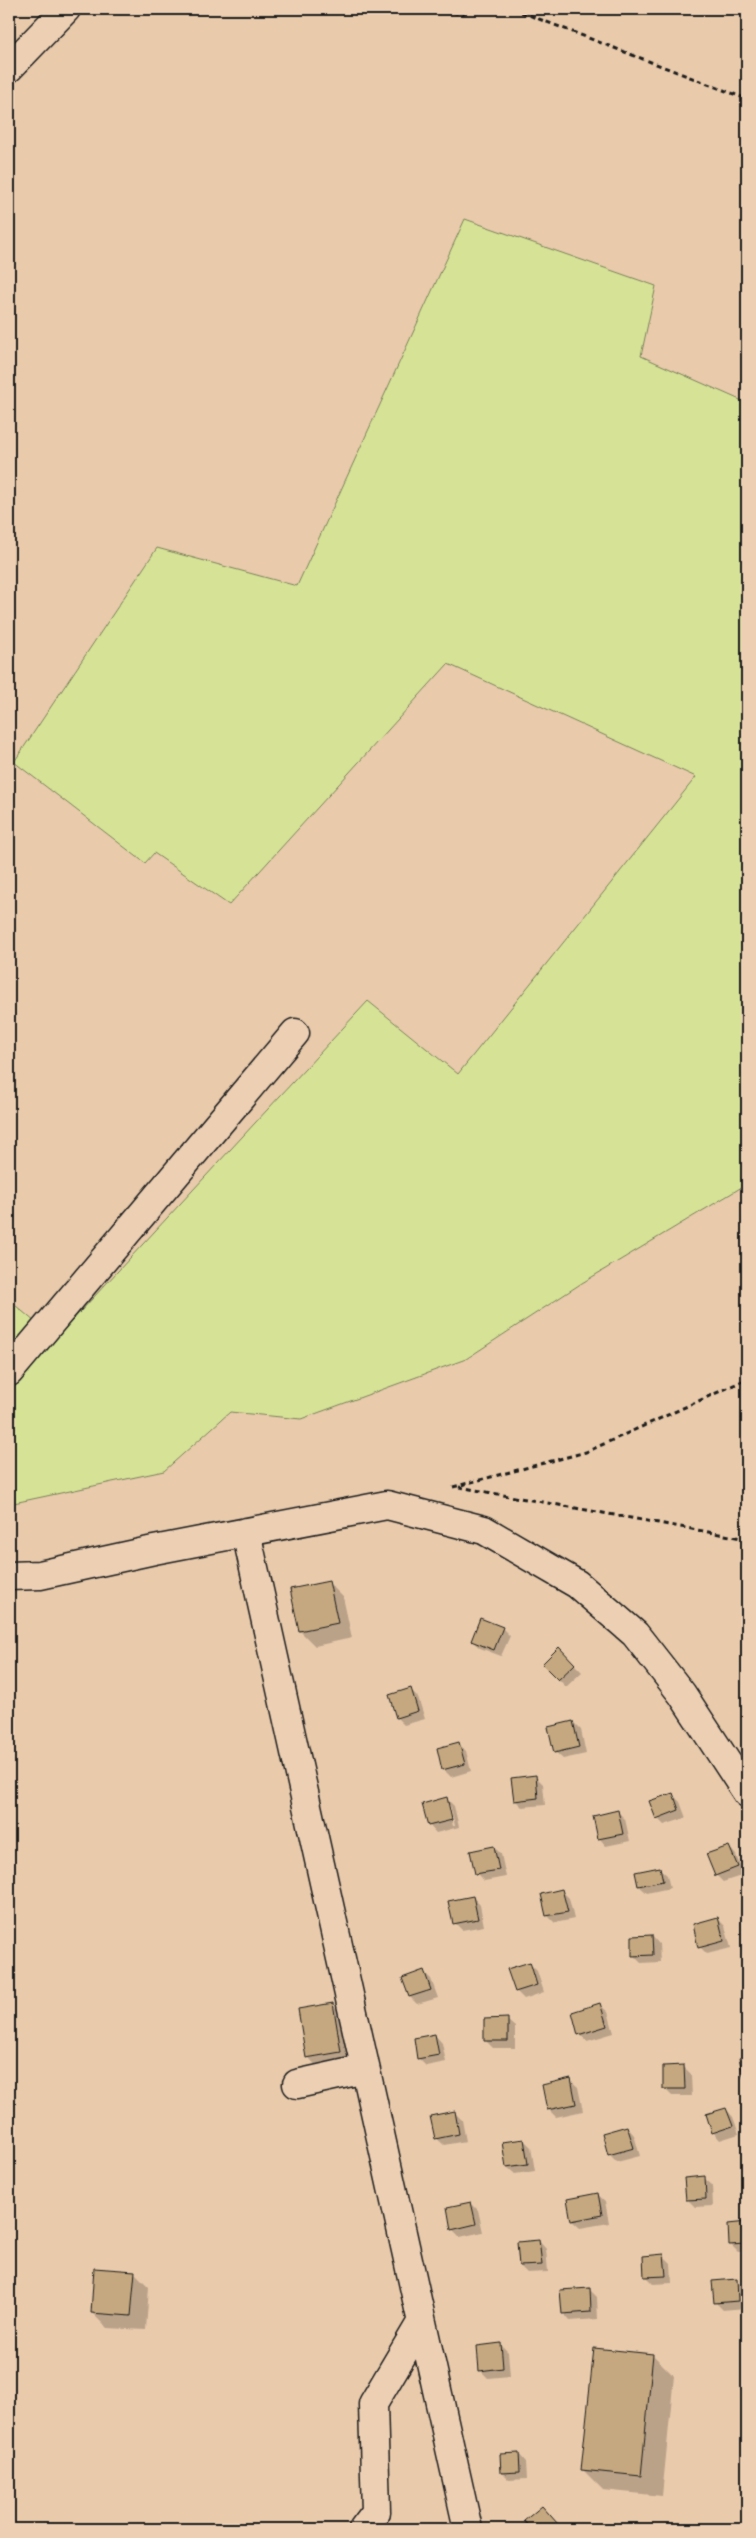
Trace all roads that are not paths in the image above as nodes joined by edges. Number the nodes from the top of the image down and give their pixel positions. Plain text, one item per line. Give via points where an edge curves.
1 (66, 9) edge
2 (9, 68) edge
3 (295, 1033) dead end
4 (9, 1372) edge
5 (246, 1532) junction
6 (9, 1576) edge
7 (747, 1794) edge
8 (365, 2070) junction
9 (297, 2084) dead end
10 (422, 2323) junction
11 (363, 2529) edge
12 (468, 2529) edge

1 - 2 street
3 - 4 street
5 - 6 street via 40,1575
5 - 7 street via 387,1505 484,1530 577,1584 636,1634 682,1694
5 - 8 street
8 - 9 street
8 - 10 street
10 - 11 street via 373,2404 376,2512
10 - 12 street

